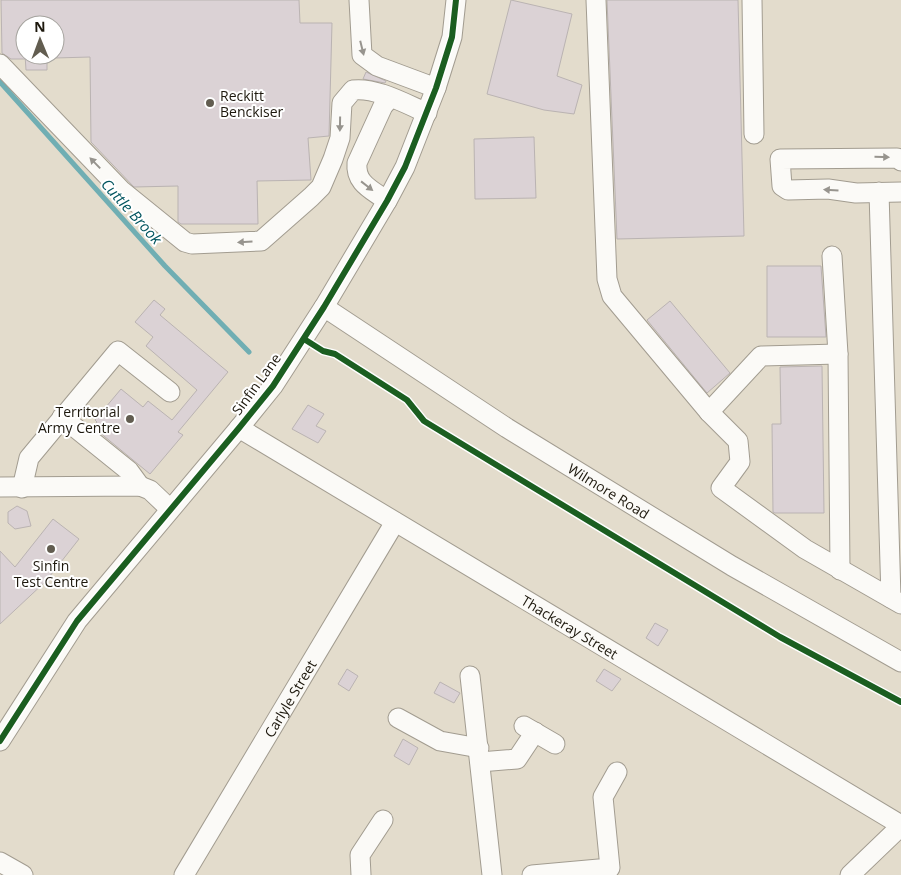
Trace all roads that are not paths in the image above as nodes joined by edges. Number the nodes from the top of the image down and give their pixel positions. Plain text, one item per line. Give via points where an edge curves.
1 (359, 0) edge
2 (456, 0) edge
3 (596, 0) edge
4 (752, 0) edge
5 (0, 64) edge
6 (436, 88) junction
7 (390, 98) junction
8 (428, 113) junction
9 (754, 134) dead end
10 (901, 161) edge
11 (879, 192) junction
12 (901, 192) edge
13 (388, 201) junction
14 (832, 256) dead end
15 (324, 307) junction
16 (838, 354) junction
17 (170, 392) dead end
18 (709, 412) junction
19 (62, 417) junction
20 (239, 428) junction
21 (140, 486) junction
22 (0, 487) edge
23 (22, 488) junction
24 (170, 509) junction
25 (395, 522) junction
26 (895, 560) edge
27 (840, 570) junction
28 (896, 596) edge
29 (901, 662) edge
30 (470, 676) dead end
31 (398, 718) dead end
32 (0, 741) edge
33 (555, 744) dead end
34 (479, 755) junction
35 (617, 772) dead end
36 (383, 820) dead end
37 (901, 826) edge
38 (0, 862) edge
39 (23, 875) edge
40 (184, 875) edge
41 (361, 875) edge
42 (492, 875) edge
43 (532, 875) edge
44 (850, 875) edge

1 -> 6 street via 362,55 376,66
2 - 6 street, Sinfin Lane via 452,37
3 - 18 street via 607,279 612,296
4 - 9 street
7 -> 5 street via 360,89 346,95 342,103 340,138 321,187 261,241 192,244 185,242 122,191
6 - 8 street, Sinfin Lane
7 - 8 street
7 -> 13 street via 383,106 356,172 366,187
8 - 13 street, Sinfin Lane
11 -> 10 street via 788,190 782,186 780,159 897,158
11 - 12 street
11 - 26 street
13 - 15 street, Sinfin Lane
14 - 16 street
15 - 20 street, Sinfin Lane via 273,386
15 - 29 street, Wilmore Road via 507,428 707,551
16 - 18 street via 761,356
16 - 27 street
17 - 19 street via 118,351
18 - 27 street via 738,442 740,462 721,488 805,549
19 - 21 street via 129,471
19 - 23 street via 29,458
20 - 24 street, Sinfin Lane
20 - 25 street, Thackeray Street
21 - 23 street
21 - 24 street via 150,490
22 - 23 street
24 - 32 street, Sinfin Lane via 77,621
25 - 37 street, Thackeray Street
25 - 40 street, Carlyle Street
26 - 28 street
27 - 28 street
30 - 34 street
31 - 34 street via 440,741
33 - 34 street via 529,729 517,759
34 - 42 street
35 - 43 street via 603,797 610,868
36 - 41 street via 360,855
37 - 44 street
38 - 39 street

